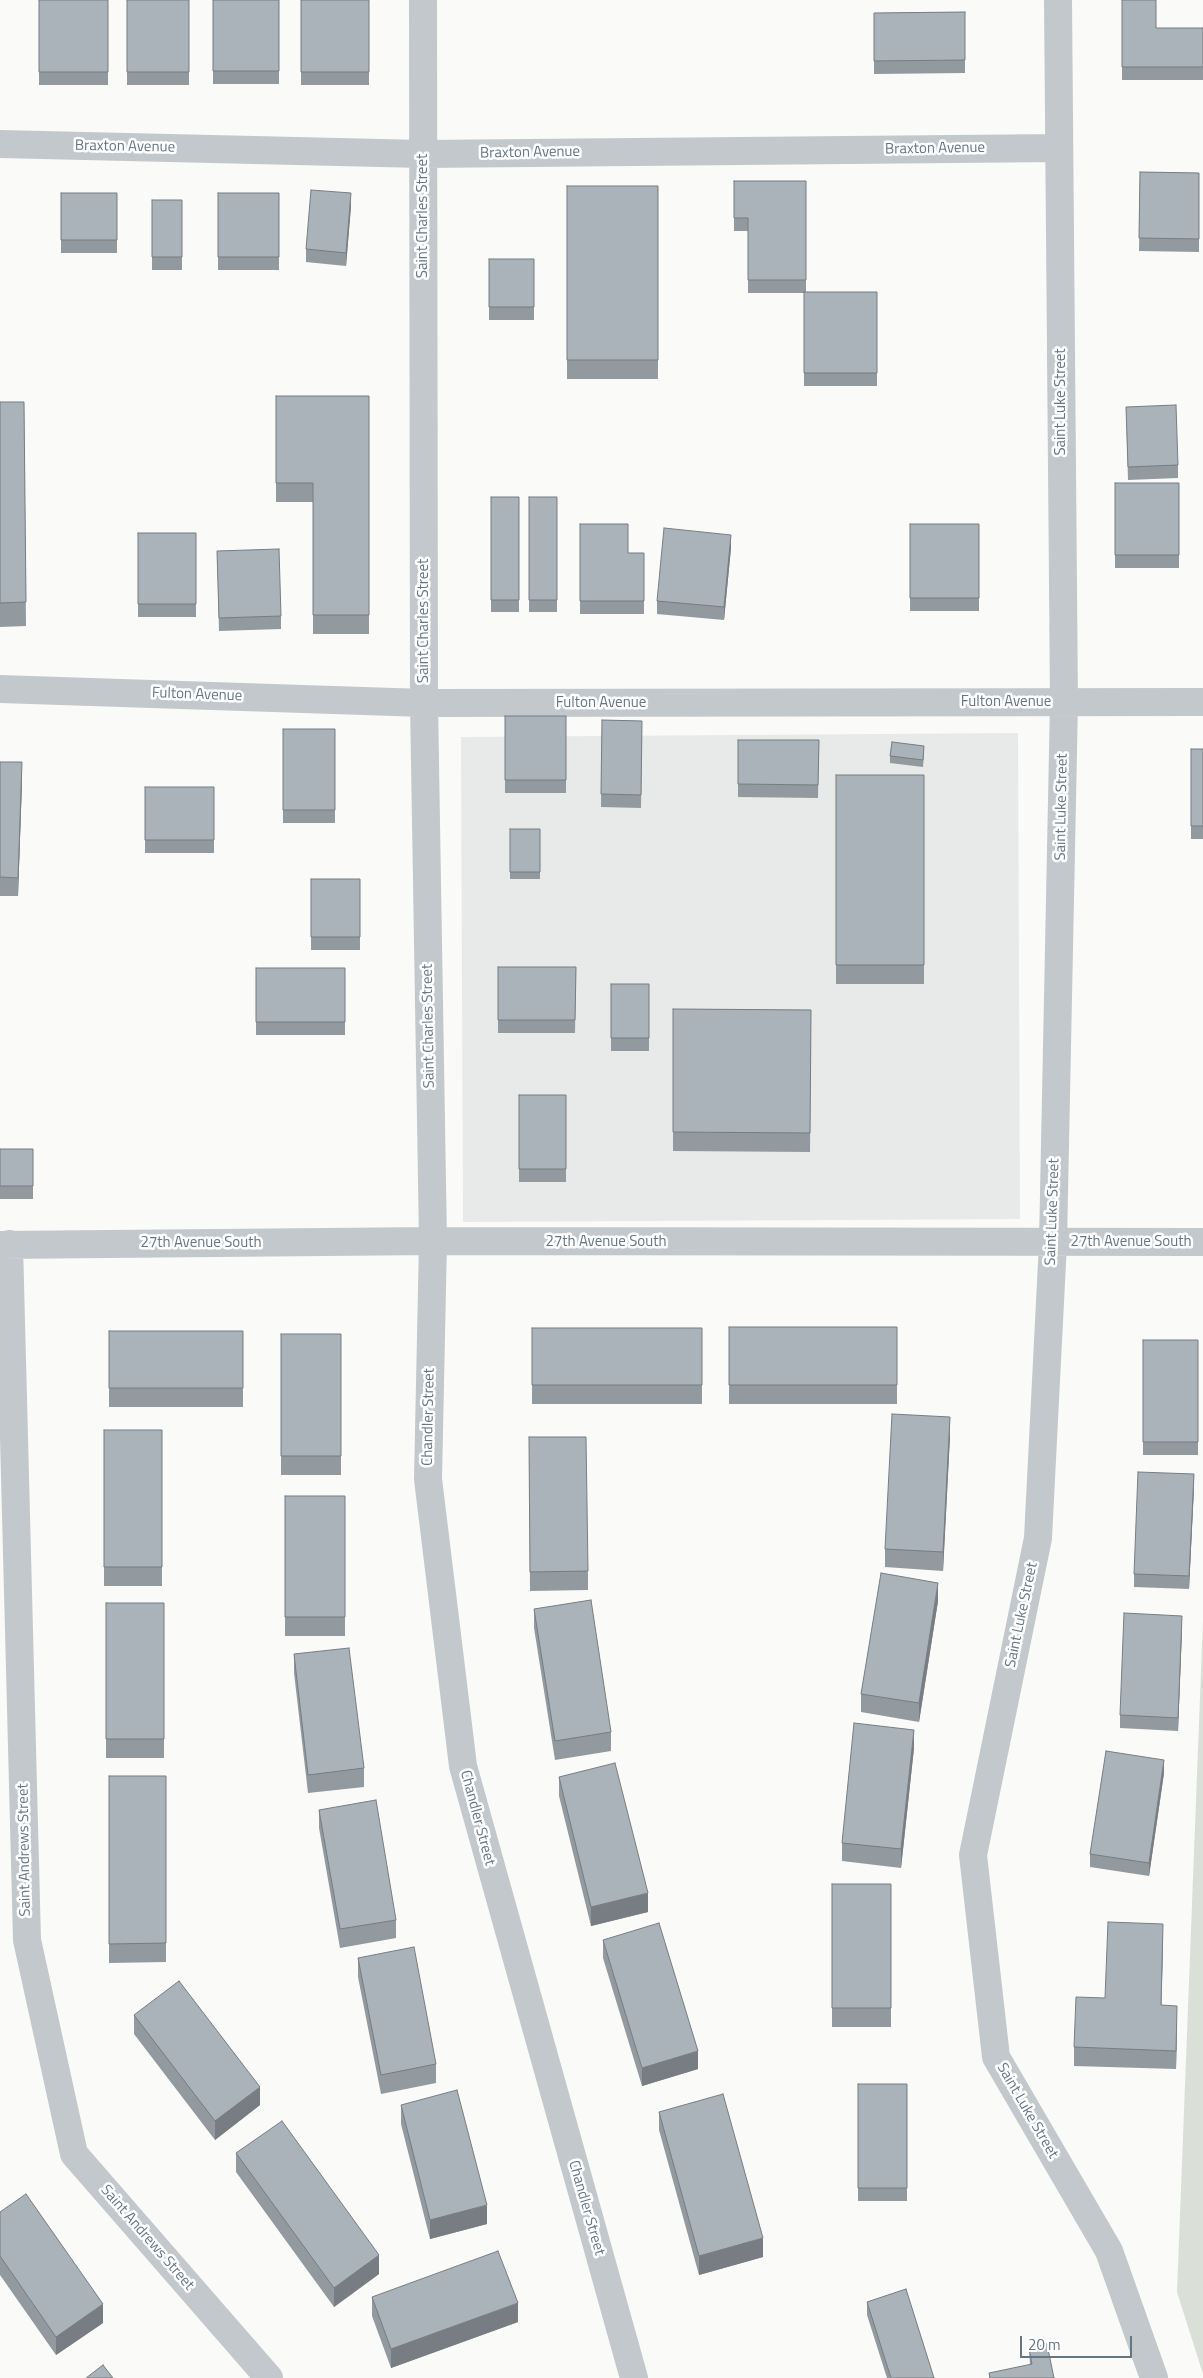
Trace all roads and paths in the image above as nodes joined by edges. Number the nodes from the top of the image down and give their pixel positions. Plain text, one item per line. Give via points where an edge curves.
1 (423, 0) edge
2 (1058, 0) edge
3 (0, 144) edge
4 (1060, 148) junction
5 (423, 154) junction
6 (0, 689) edge
7 (1064, 702) junction
8 (1203, 702) edge
9 (424, 703) junction
10 (432, 1241) junction
11 (1203, 1242) edge
12 (1053, 1243) junction
13 (5, 1244) edge
14 (269, 2378) edge
15 (634, 2378) edge
16 (1154, 2378) edge

1 - 5 street, Saint Charles Street
2 - 4 street, Saint Luke Street
3 - 5 street, Braxton Avenue
4 - 5 street, Braxton Avenue
4 - 7 street, Saint Luke Street
5 - 9 street, Saint Charles Street
6 - 9 street, Fulton Avenue
7 - 8 street, Fulton Avenue
7 - 9 street, Fulton Avenue
7 - 12 street, Saint Luke Street
9 - 10 street, Saint Charles Street
10 - 12 street, 27th Avenue South
10 - 13 street, 27th Avenue South
10 - 15 street, Chandler Street via 428,1479 462,1766
11 - 12 street, 27th Avenue South
12 - 16 street, Saint Luke Street via 1038,1538 973,1855 996,2057 1110,2251
13 - 14 street, Saint Andrews Street via 27,1940 74,2154

